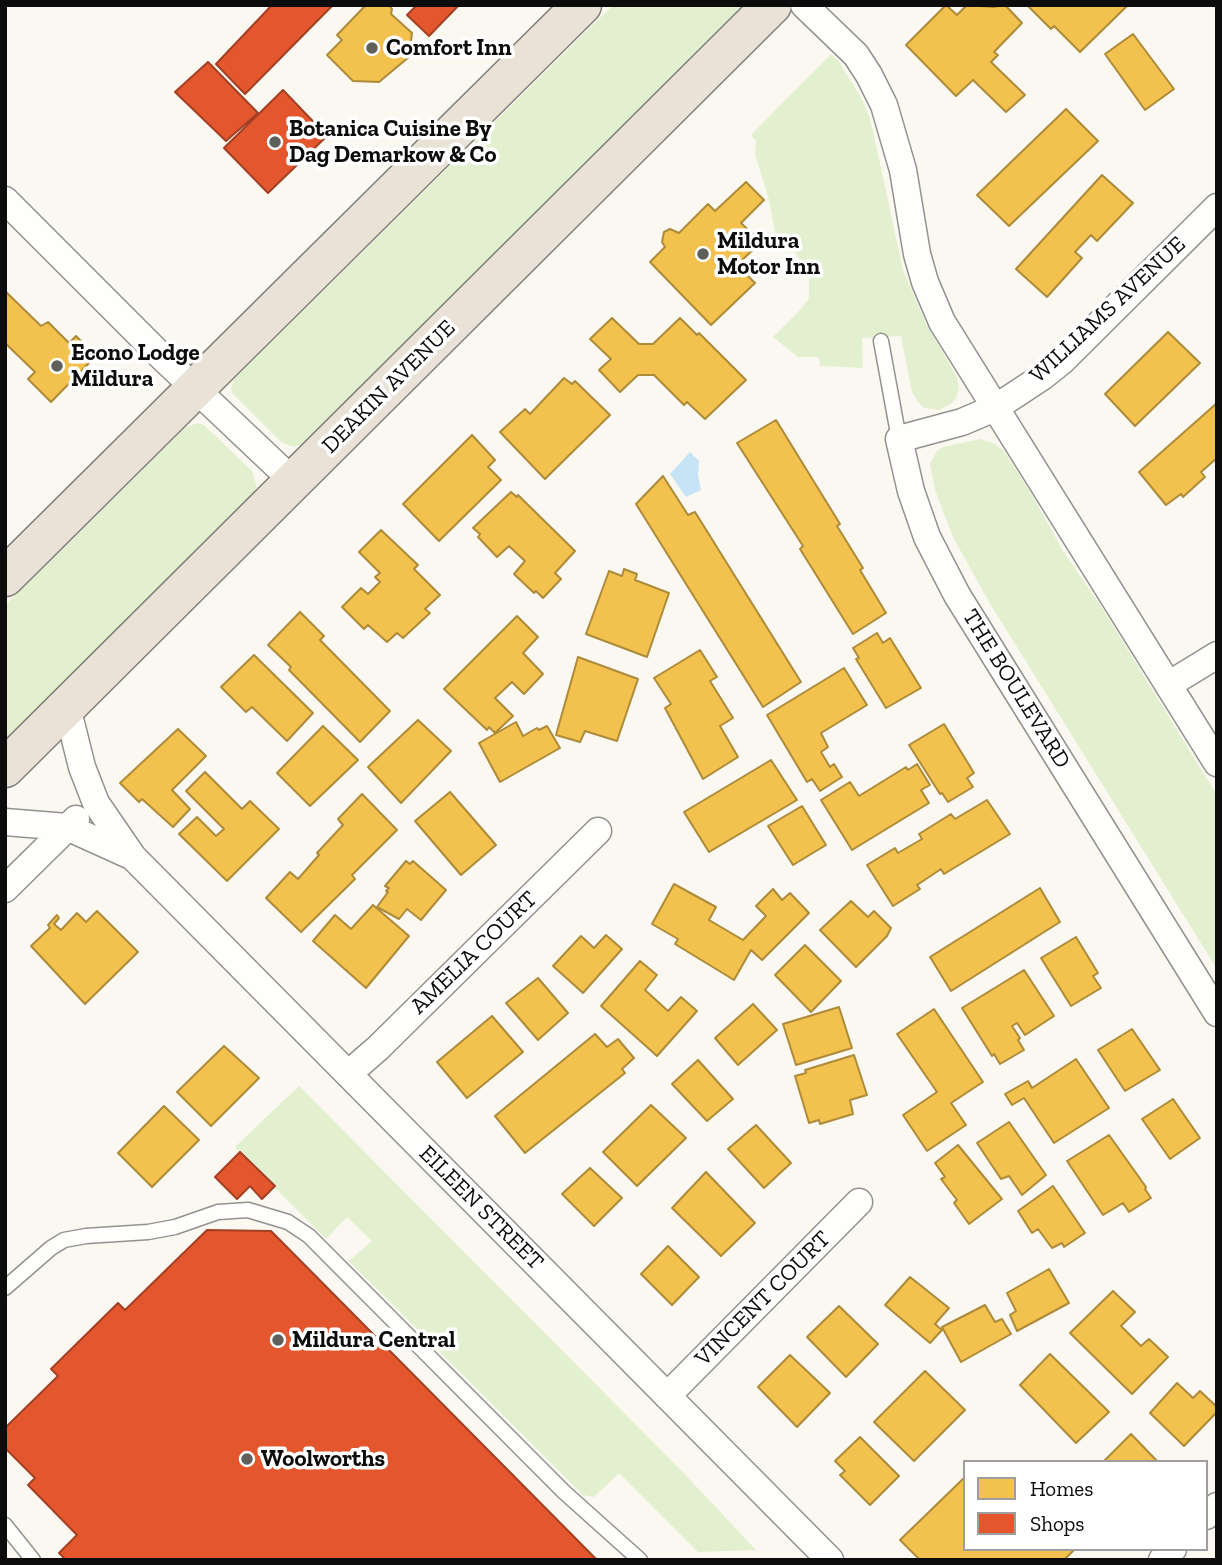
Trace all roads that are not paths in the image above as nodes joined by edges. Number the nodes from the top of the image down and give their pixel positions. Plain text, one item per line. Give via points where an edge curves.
1 (582, 5) edge
2 (772, 5) edge
3 (804, 5) edge
4 (5, 200) edge
5 (1217, 207) edge
6 (881, 341) dead end
7 (195, 390) junction
8 (995, 408) junction
9 (899, 439) junction
10 (293, 481) junction
11 (5, 577) edge
12 (1217, 655) edge
13 (1168, 685) junction
14 (67, 707) junction
15 (1217, 763) edge
16 (5, 768) edge
17 (96, 803) junction
18 (5, 822) edge
19 (67, 827) junction
20 (598, 831) dead end
21 (133, 857) junction
22 (5, 889) edge
23 (1217, 1013) edge
24 (348, 1074) junction
25 (859, 1202) dead end
26 (5, 1288) edge
27 (667, 1396) junction
28 (5, 1525) edge
29 (29, 1558) edge
30 (640, 1560) edge
31 (830, 1560) edge

1 - 7 highway
2 - 10 highway, DEAKIN AVENUE
3 - 8 street via 856,55 879,95 900,159 925,282 943,322
4 - 7 street
5 - 8 street, WILLIAMS AVENUE via 1062,361
6 - 9 lane
7 - 10 street
7 - 11 highway
8 - 9 street
8 - 13 street
9 - 23 street, THE BOULEVARD via 927,537 957,596
10 - 14 highway, DEAKIN AVENUE
12 - 13 street
13 - 15 street
14 - 16 highway, DEAKIN AVENUE
14 - 17 street, EILEEN STREET
17 - 19 street
17 - 21 street, EILEEN STREET
18 - 19 street, EILEEN STREET
19 - 21 street, EILEEN STREET
19 - 22 street
20 - 24 street, AMELIA COURT
21 - 24 street, EILEEN STREET
24 - 27 street, EILEEN STREET
25 - 27 street, VINCENT COURT
26 - 30 lane via 64,1240 148,1232 218,1212 248,1210 288,1222 309,1236 564,1492
27 - 31 street, EILEEN STREET
28 - 29 lane

